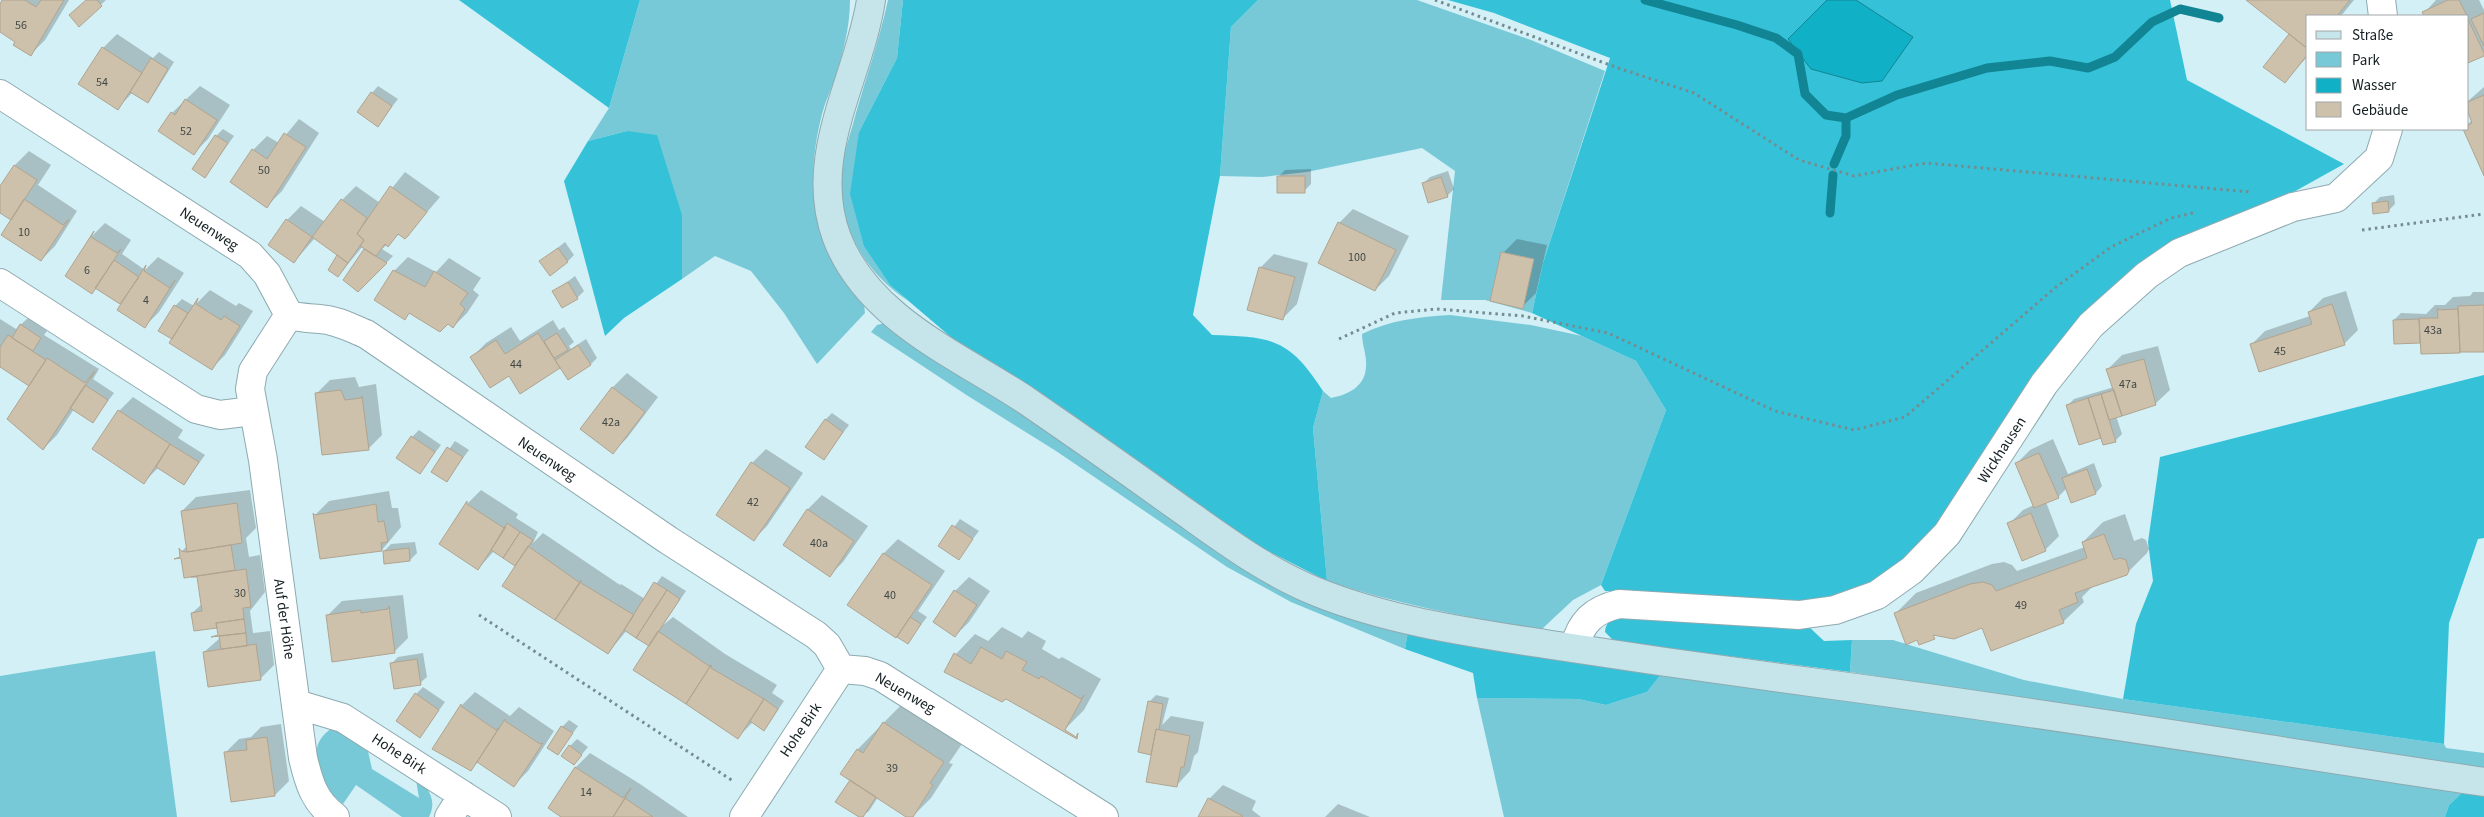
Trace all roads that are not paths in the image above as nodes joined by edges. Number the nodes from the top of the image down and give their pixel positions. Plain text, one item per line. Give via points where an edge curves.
1 (871, 0) edge
2 (2381, 0) edge
3 (2383, 15) edge
4 (0, 94) edge
5 (2388, 130) edge
6 (0, 283) edge
7 (288, 314) junction
8 (253, 411) junction
9 (1574, 648) junction
10 (841, 669) junction
11 (296, 704) junction
12 (2484, 782) edge
13 (456, 806) edge
14 (750, 807) edge
15 (335, 817) edge
16 (497, 817) edge
17 (1104, 817) edge

1 - 9 main road via 860,53 831,142 828,190 833,224 844,252 859,277 886,307 920,333 1023,398 1246,555 1296,583 1347,603 1444,628
2 - 3 street
4 - 7 street, Neuenweg via 250,255 267,274
5 - 9 street, Wickhausen via 2379,158 2336,198 2293,207 2179,253 2147,275 2091,325 2044,384 1947,534 1922,561 1877,595 1835,610 1799,615 1619,604 1601,608 1586,621 1577,634
6 - 8 street via 196,409 220,415
7 - 8 street, Auf der Höhe via 253,371 250,389
7 - 10 street, Neuenweg via 339,322 366,334 668,540 816,634 828,645
8 - 11 street, Auf der Höhe via 263,460
9 - 12 main road via 1941,699
10 - 14 street, Hohe Birk
10 - 17 street, Neuenweg via 880,676
11 - 13 street, Hohe Birk via 343,718
11 - 15 street, Auf der Höhe via 303,758 313,795
13 - 16 street, Hohe Birk

